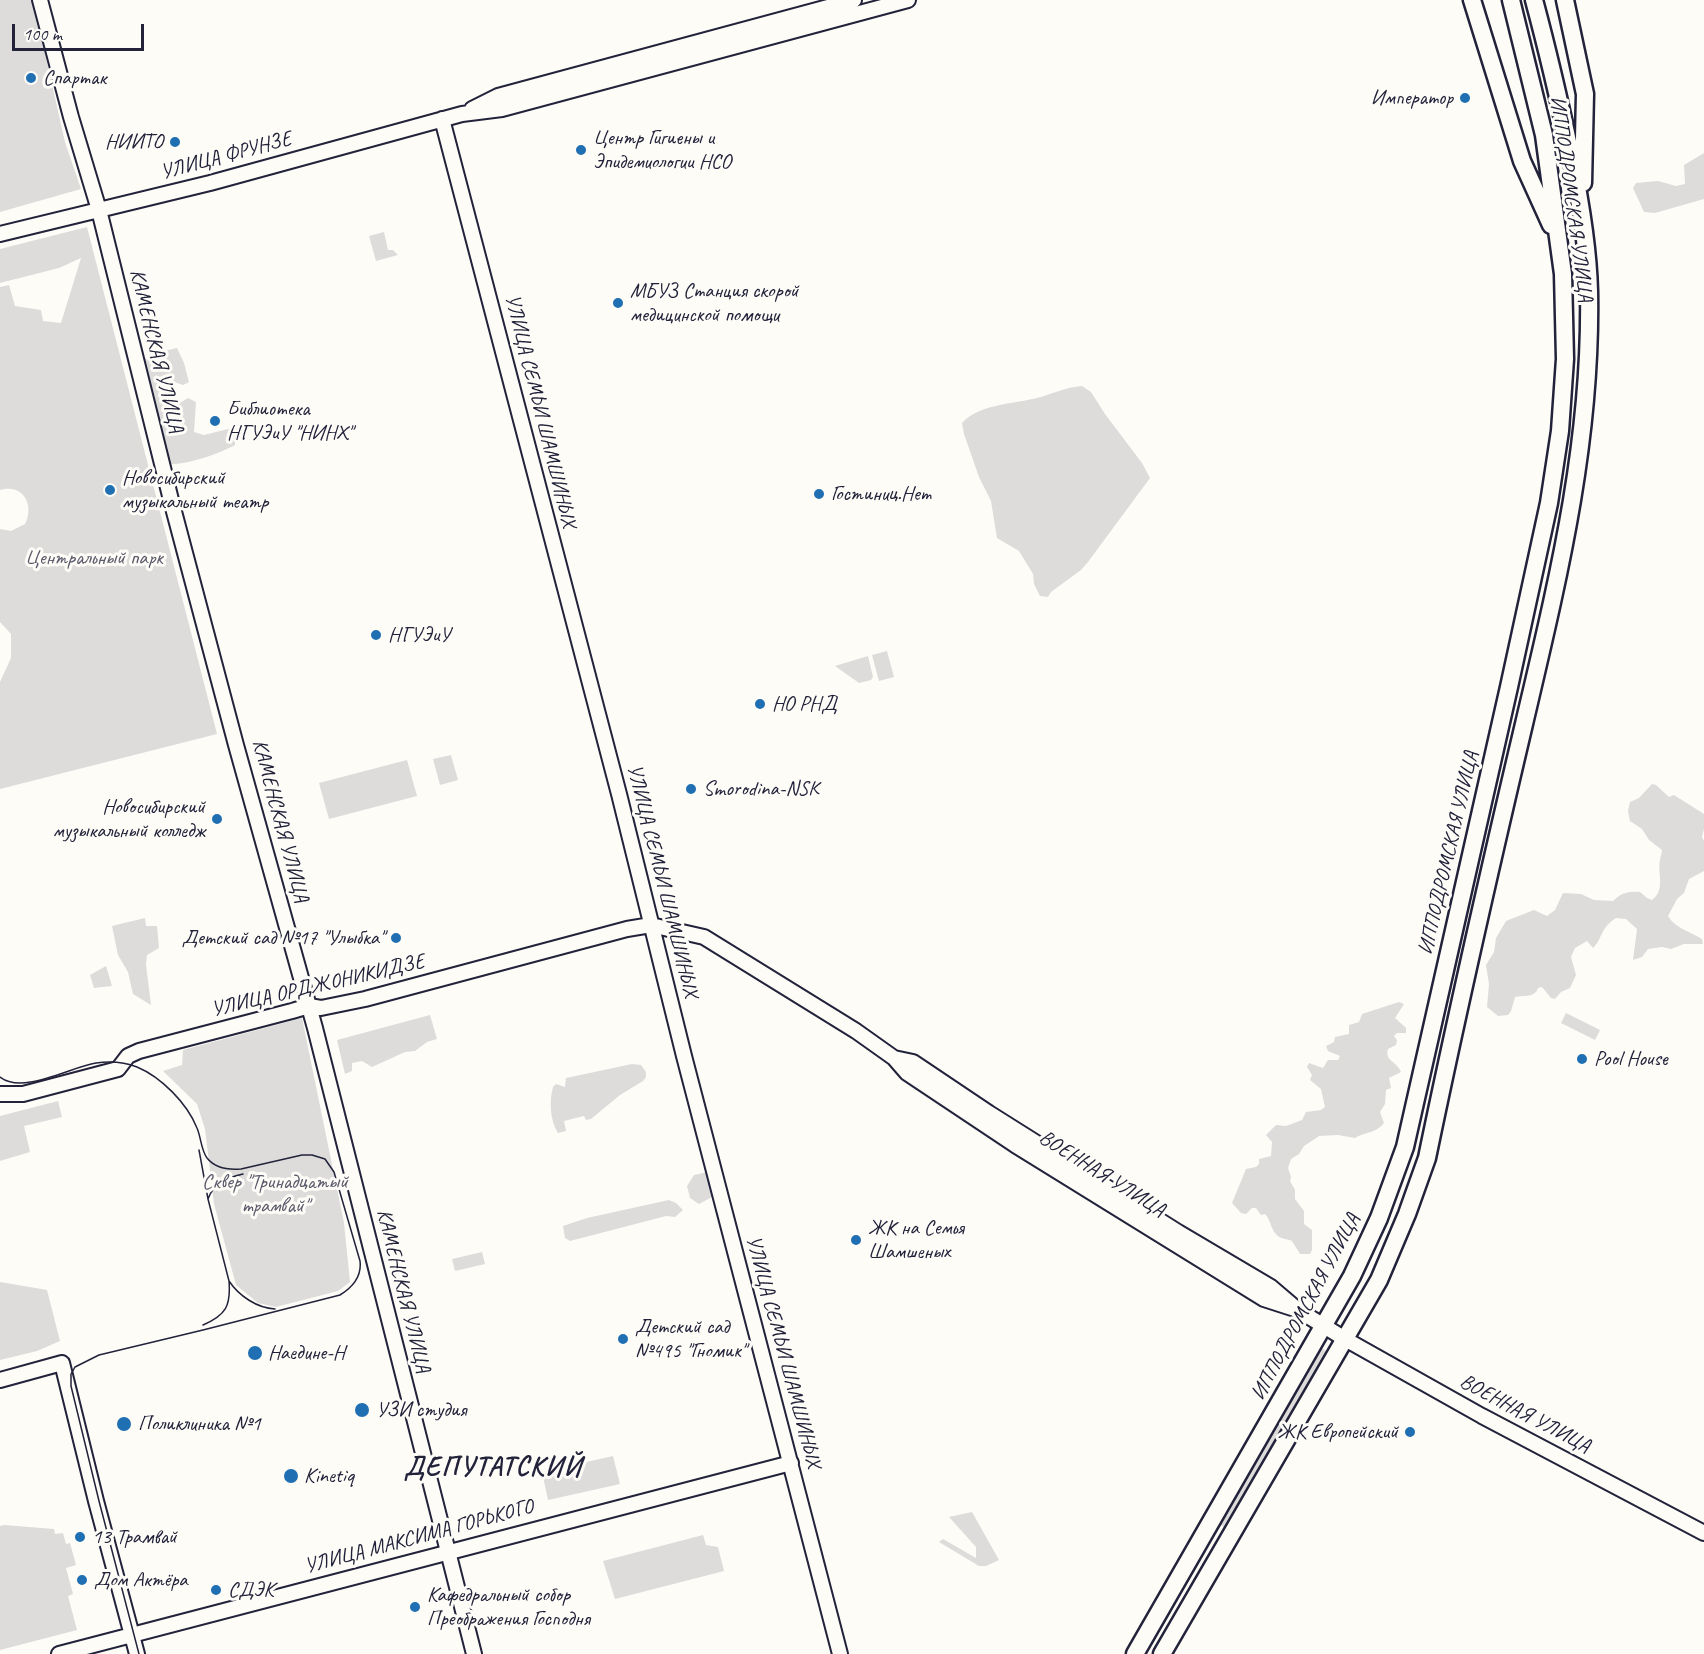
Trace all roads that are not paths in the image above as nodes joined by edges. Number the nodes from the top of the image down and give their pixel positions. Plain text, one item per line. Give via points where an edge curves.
1 (40, 0) edge
2 (854, 0) edge
3 (908, 0) edge
4 (1472, 0) edge
5 (1511, 0) edge
6 (1534, 0) edge
7 (1565, 0) edge
8 (462, 114) junction
9 (442, 119) junction
10 (99, 210) junction
11 (1582, 213) junction
12 (0, 234) edge
13 (1560, 251) junction
14 (651, 925) junction
15 (309, 1006) junction
16 (0, 1094) edge
17 (1410, 1123) junction
18 (1433, 1127) junction
19 (1324, 1326) junction
20 (1345, 1339) junction
21 (0, 1380) edge
22 (790, 1462) junction
23 (1704, 1533) edge
24 (448, 1551) junction
25 (132, 1635) junction
26 (59, 1654) edge
27 (137, 1654) edge
28 (474, 1654) edge
29 (840, 1654) edge
30 (1135, 1654) edge
31 (1162, 1654) edge

1 - 10 street, КАМЕНСКАЯ УЛИЦА
2 - 8 street, УЛИЦА ФРУНЗЕ via 498,96
3 - 8 street, УЛИЦА ФРУНЗЕ via 502,108
4 - 13 highway via 1518,151
5 - 13 highway, ИППОДРОМСКАЯ УЛИЦА via 1544,135
6 - 11 highway, ИППОДРОМСКАЯ УЛИЦА
7 - 11 highway via 1585,94
8 - 9 street, УЛИЦА ФРУНЗЕ
9 - 10 street, УЛИЦА ФРУНЗЕ
9 - 14 street, УЛИЦА СЕМЬИ ШАМШИНЫХ
10 - 12 street, УЛИЦА ФРУНЗЕ
10 - 15 street, КАМЕНСКАЯ УЛИЦА via 175,514
11 - 18 highway, ИППОДРОМСКАЯ УЛИЦА via 1589,290 1584,416 1577,478 1566,545
13 - 17 highway, ИППОДРОМСКАЯ УЛИЦА via 1565,359 1549,503
14 - 15 street, УЛИЦА ОРДЖОНИКИДЗЕ via 365,999 321,1008
14 - 19 street, ВОЕННАЯ УЛИЦА via 704,937 894,1058 913,1062 1175,1238 1271,1287
14 - 22 street, УЛИЦА СЕМЬИ ШАМШИНЫХ
15 - 16 street, УЛИЦА ОРДЖОНИКИДЗЕ via 139,1051 128,1056 118,1068 54,1087
15 - 24 street, КАМЕНСКАЯ УЛИЦА
17 - 18 highway via 1417,1132 1424,1133
17 - 19 highway, ИППОДРОМСКАЯ УЛИЦА via 1379,1218
18 - 20 highway, ИППОДРОМСКАЯ УЛИЦА via 1427,1158 1407,1214 1379,1280
19 - 20 street, ВОЕННАЯ УЛИЦА
19 - 30 highway, ИППОДРОМСКАЯ УЛИЦА
20 - 23 street, ВОЕННАЯ УЛИЦА
20 - 31 highway, ИППОДРОМСКАЯ УЛИЦА
21 - 25 street via 62,1363
22 - 24 street, УЛИЦА МАКСИМА ГОРЬКОГО
22 - 29 street, УЛИЦА СЕМЬИ ШАМШИНЫХ
24 - 25 street, УЛИЦА МАКСИМА ГОРЬКОГО
24 - 28 street, КАМЕНСКАЯ УЛИЦА
25 - 26 street, УЛИЦА МАКСИМА ГОРЬКОГО
25 - 27 street

